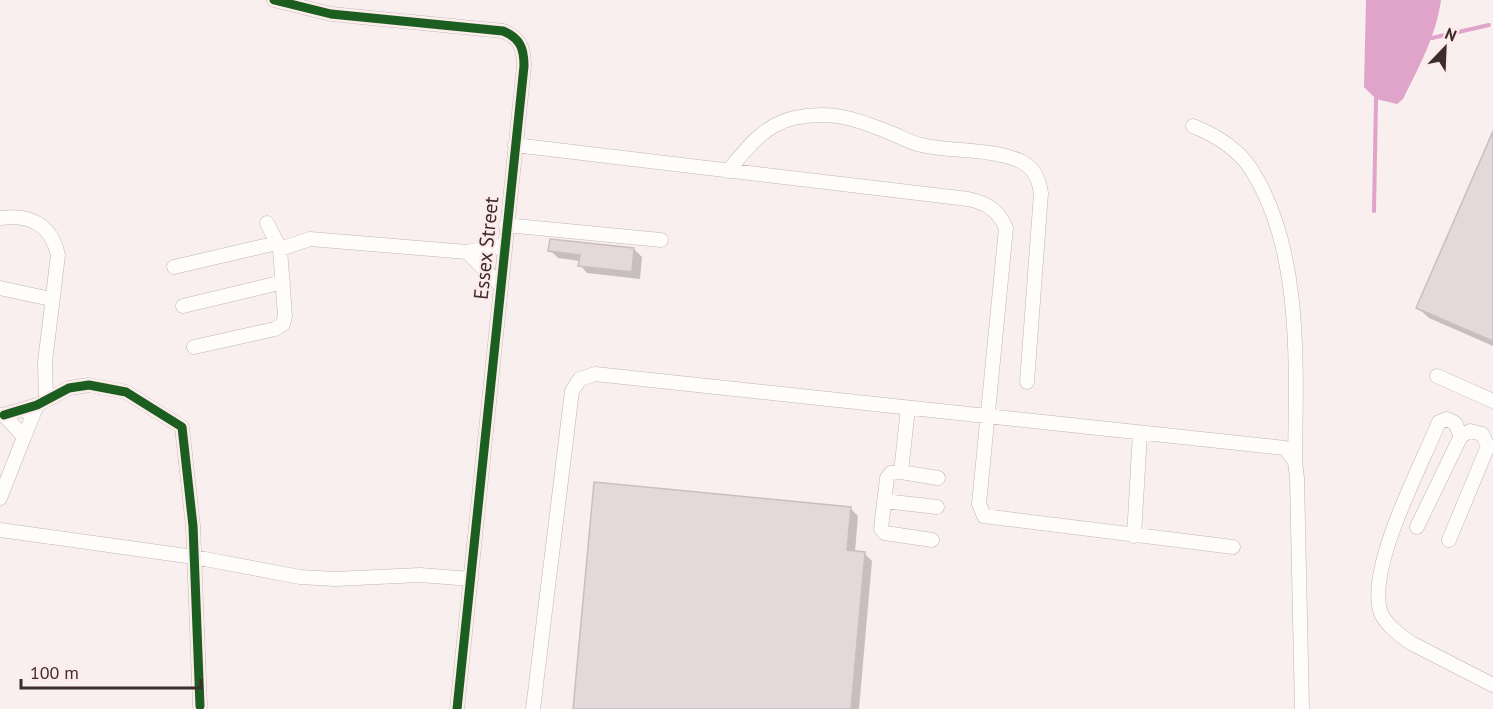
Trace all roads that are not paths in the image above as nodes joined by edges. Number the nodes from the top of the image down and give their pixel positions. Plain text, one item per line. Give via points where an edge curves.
1 (274, 0) edge
2 (1193, 126) dead end
3 (515, 145) junction
4 (728, 171) junction
5 (0, 218) edge
6 (267, 223) dead end
7 (506, 225) junction
8 (661, 240) dead end
9 (504, 245) junction
10 (278, 246) junction
11 (467, 252) junction
12 (174, 267) dead end
13 (283, 282) junction
14 (500, 285) junction
15 (0, 288) edge
16 (51, 299) junction
17 (183, 306) dead end
18 (194, 346) dead end
19 (45, 362) junction
20 (1437, 376) dead end
21 (1027, 382) dead end
22 (61, 392) junction
23 (1493, 401) edge
24 (41, 402) junction
25 (908, 408) junction
26 (2, 415) edge
27 (987, 416) junction
28 (1140, 433) junction
29 (1461, 436) junction
30 (24, 437) junction
31 (1295, 462) junction
32 (901, 472) junction
33 (938, 478) dead end
34 (0, 498) edge
35 (884, 501) junction
36 (937, 507) dead end
37 (1417, 526) dead end
38 (0, 530) edge
39 (1134, 536) junction
40 (932, 540) dead end
41 (1449, 540) dead end
42 (1233, 547) dead end
43 (194, 557) junction
44 (471, 579) junction
45 (1493, 685) edge
46 (200, 706) dead end
47 (457, 709) edge
48 (533, 709) edge
49 (1302, 709) edge

1 - 3 street, Essex Street via 331,14 494,29 510,34 519,41 524,56
2 - 31 street via 1216,136 1250,168 1280,235 1286,259 1294,364
3 - 4 street
3 - 7 street, Essex Street
4 - 21 street via 752,142 767,131 792,118 823,114 851,117 920,145 960,149 1026,165 1039,178 1041,193
4 - 27 street via 968,199 996,210 1006,228
5 - 16 street via 33,219 54,239 58,255
6 - 10 street
7 - 8 street
7 - 9 street, Essex Street
9 - 11 street
9 - 14 street, Essex Street
10 - 11 street via 310,239
10 - 12 street
10 - 13 street
11 - 14 street
13 - 17 street
13 - 18 street via 283,324
14 - 44 street, Essex Street
15 - 16 street
16 - 19 street
19 - 22 street
19 - 24 street
20 - 23 street
22 - 24 street
22 - 43 street via 81,384 126,392 182,427
24 - 26 street
24 - 30 street
25 - 27 street
25 - 32 street
25 - 48 street via 595,374 576,382
26 - 30 street
27 - 28 street
27 - 39 street via 979,504 984,516
28 - 31 street via 1285,448
28 - 39 street
29 - 37 street
29 - 41 street via 1470,431 1482,434 1488,446
29 - 45 street via 1455,423 1447,419 1439,422 1386,550 1379,604 1385,619 1411,643
30 - 34 street
31 - 49 street
32 - 33 street
32 - 35 street via 889,475
35 - 36 street
35 - 40 street via 881,529 885,533
38 - 43 street
39 - 42 street
43 - 44 street via 316,578 420,575
43 - 46 street
44 - 47 street, Essex Street

